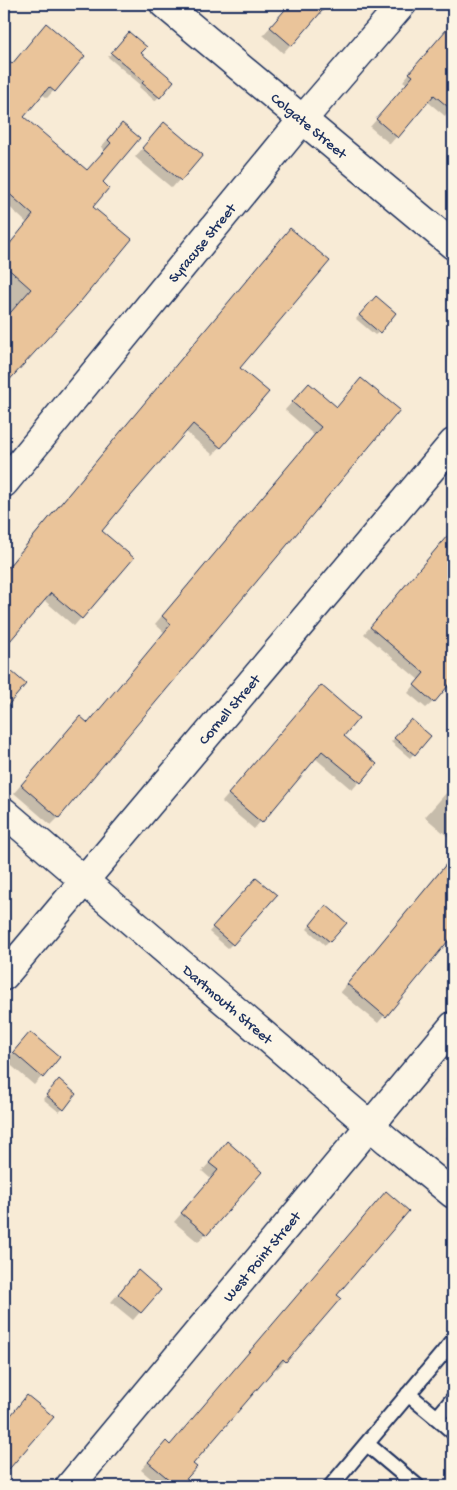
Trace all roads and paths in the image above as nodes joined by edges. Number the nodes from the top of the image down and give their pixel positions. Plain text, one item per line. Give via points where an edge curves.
1 (164, 4) edge
2 (402, 4) edge
3 (303, 119) junction
4 (453, 245) edge
5 (453, 444) edge
6 (4, 483) edge
7 (4, 812) edge
8 (86, 881) junction
9 (4, 976) edge
10 (453, 1026) edge
11 (371, 1126) junction
12 (453, 1194) edge
13 (453, 1341) edge
14 (408, 1394) junction
15 (453, 1399) edge
16 (437, 1418) junction
17 (453, 1432) edge
18 (367, 1444) junction
19 (70, 1486) edge
20 (331, 1486) edge
21 (417, 1486) edge

1 - 3 street, Colgate Street
2 - 3 street, Syracuse Street
3 - 4 street, Colgate Street
3 - 6 street, Syracuse Street
5 - 8 street, Cornell Street
7 - 8 street, Dartmouth Street
8 - 9 street, Cornell Street
8 - 11 street, Dartmouth Street
10 - 11 street, West Point Street
11 - 12 street, Dartmouth Street
11 - 19 street, West Point Street
13 - 14 lane
14 - 16 lane
14 - 18 lane
15 - 16 lane
16 - 17 lane
18 - 20 lane
18 - 21 lane

